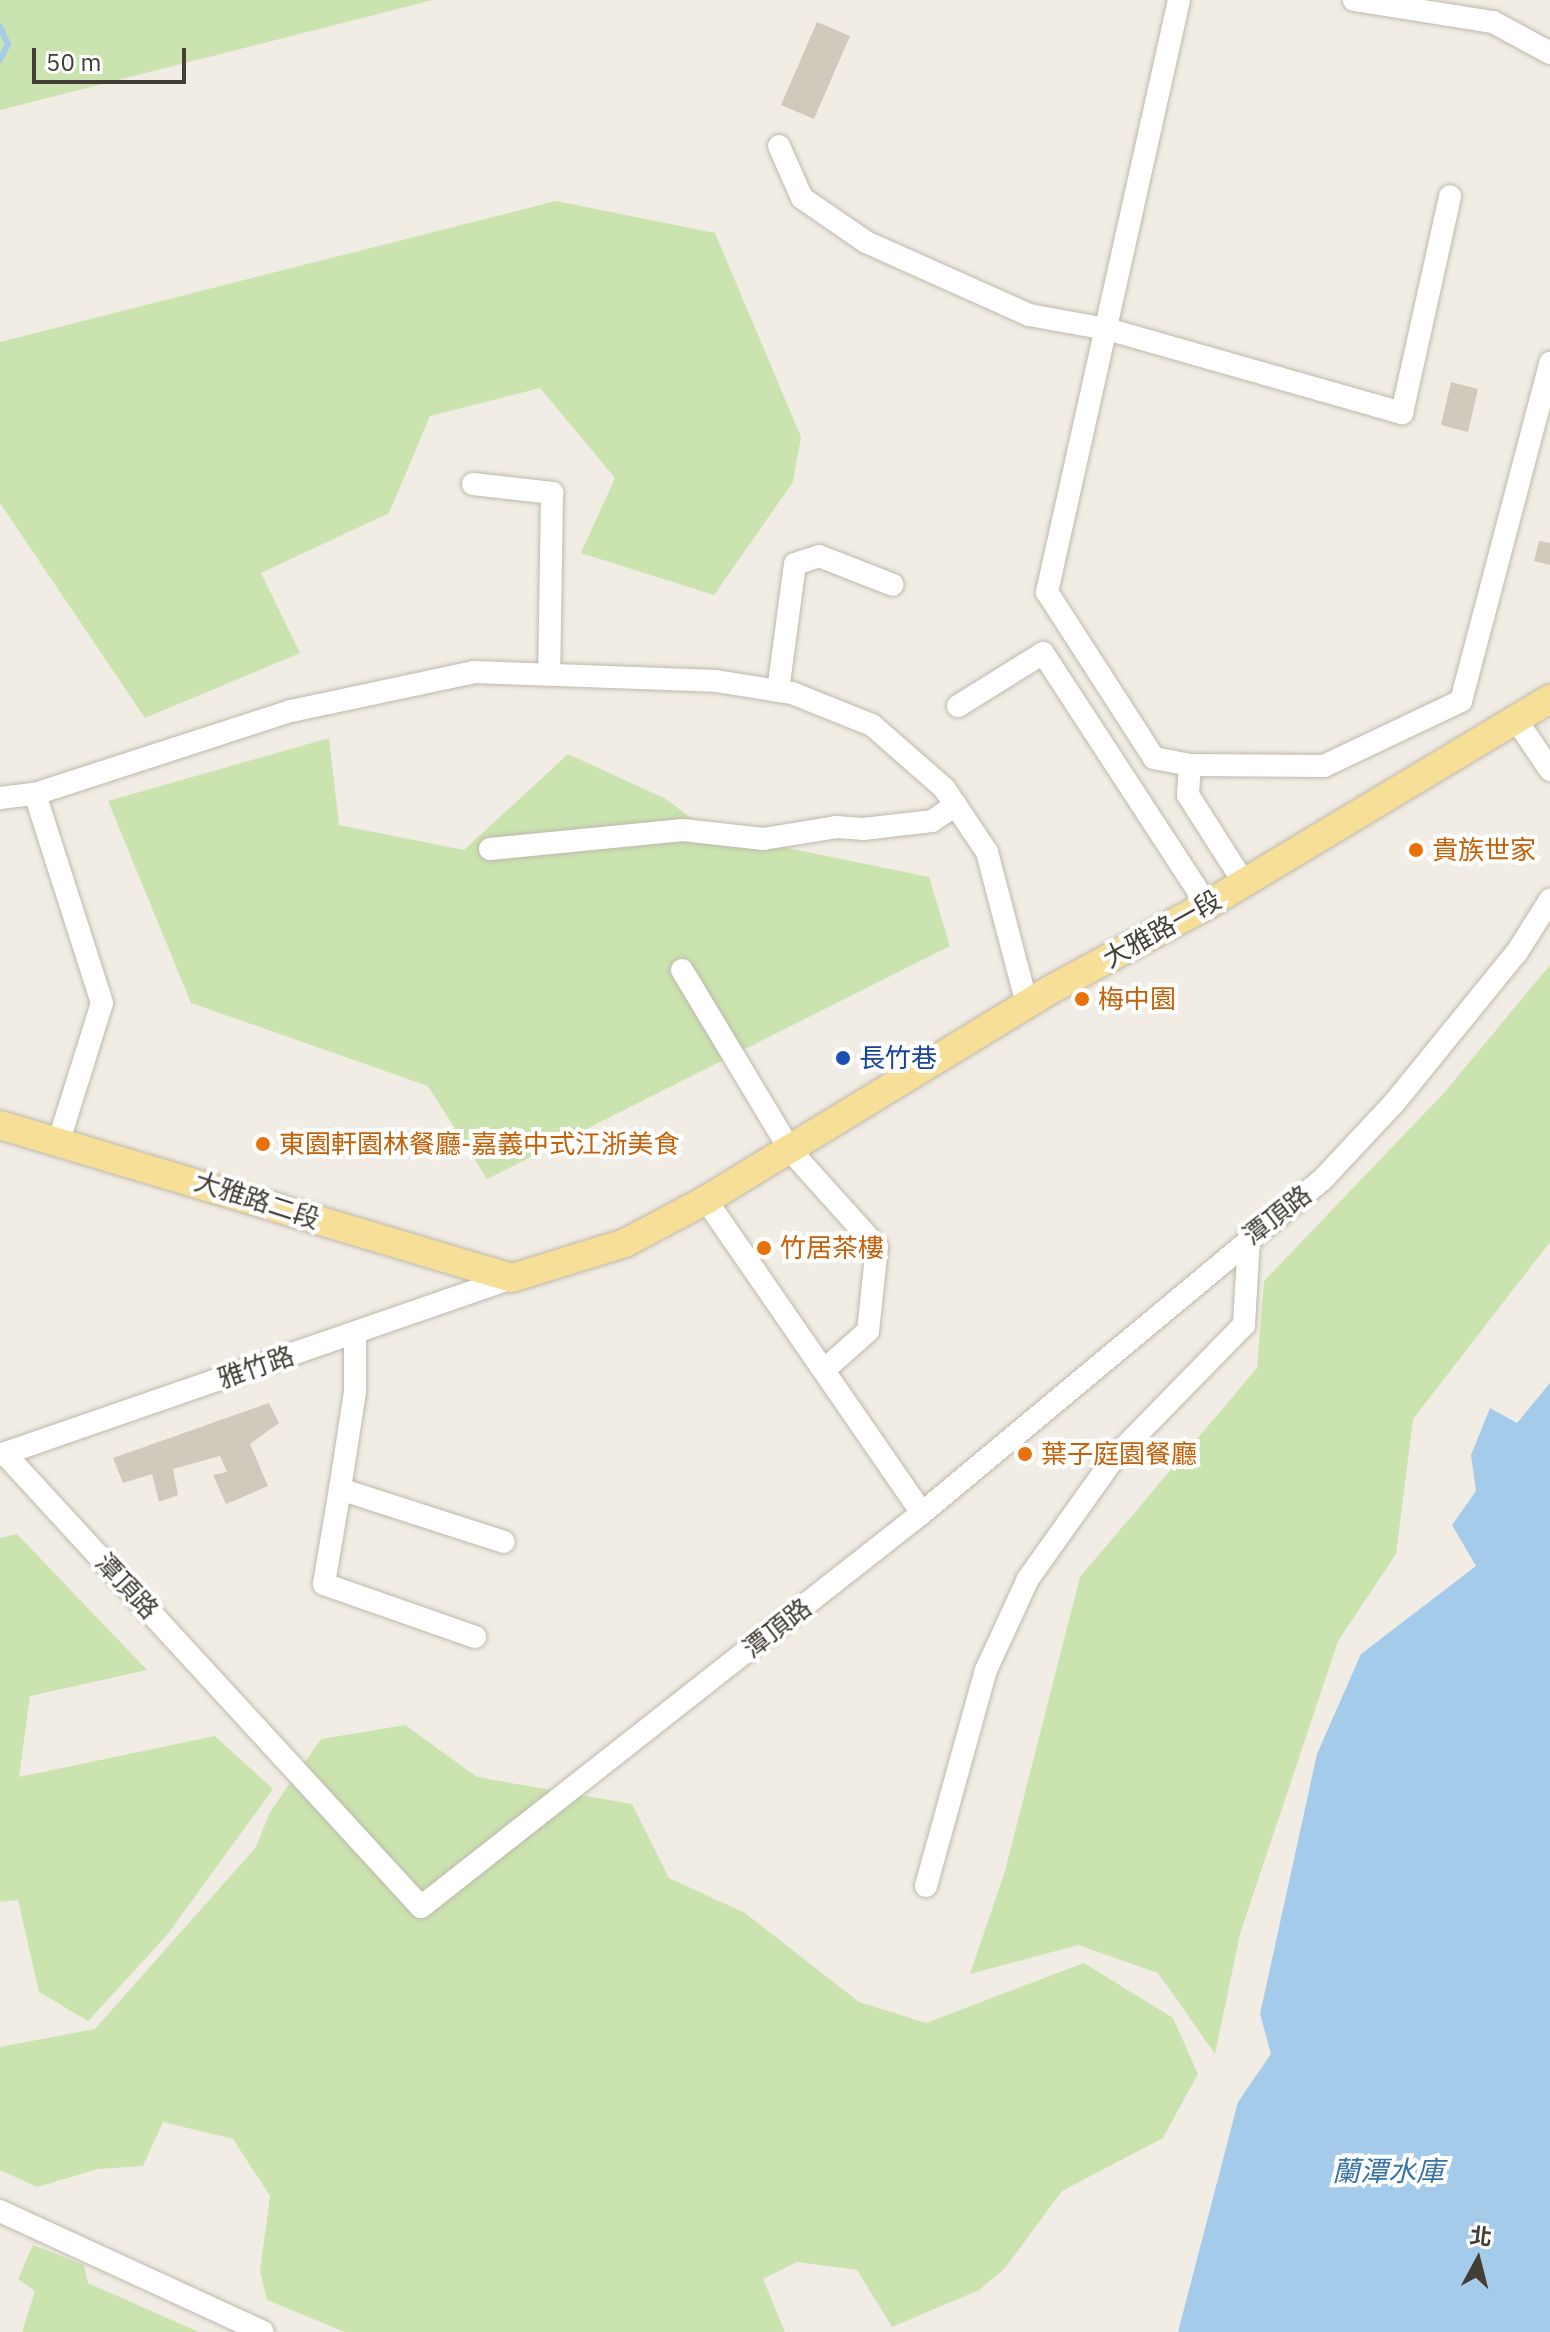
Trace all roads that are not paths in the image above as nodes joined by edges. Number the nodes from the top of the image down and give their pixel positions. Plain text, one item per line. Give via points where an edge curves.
1 (1179, 0) edge
2 (1354, 0) edge
3 (1550, 53) edge
4 (779, 146) dead end
5 (1450, 196) dead end
6 (1107, 329) junction
7 (1550, 363) edge
8 (473, 484) dead end
9 (893, 585) dead end
10 (549, 674) junction
11 (778, 691) junction
12 (1550, 699) edge
13 (958, 706) dead end
14 (1517, 721) junction
15 (1190, 765) junction
16 (1550, 770) edge
17 (35, 794) junction
18 (0, 798) edge
19 (956, 805) junction
20 (490, 849) dead end
21 (1244, 883) junction
22 (1550, 900) edge
23 (1207, 905) junction
24 (682, 970) dead end
25 (1027, 1005) junction
26 (0, 1125) edge
27 (59, 1140) junction
28 (790, 1150) junction
29 (706, 1200) junction
30 (1249, 1237) junction
31 (512, 1278) junction
32 (355, 1333) junction
33 (824, 1370) junction
34 (3, 1455) edge
35 (340, 1489) junction
36 (922, 1513) junction
37 (504, 1542) dead end
38 (475, 1637) dead end
39 (926, 1886) dead end
40 (0, 2211) edge
41 (263, 2332) edge

1 - 6 street
2 - 3 street via 1493,22
4 - 6 street via 802,198 866,242 1029,315
5 - 6 street via 1402,413
6 - 15 street via 1047,592 1154,758
7 - 15 street via 1461,701 1324,766
8 - 10 street via 552,493
9 - 11 street via 819,556 795,564
10 - 11 street via 716,681
10 - 17 street via 474,672 291,711
11 - 19 street via 872,725
12 - 14 main road, 大雅路一段
13 - 23 street via 1043,653
14 - 16 street
14 - 21 main road, 大雅路一段
15 - 21 street via 1188,795
17 - 18 street
17 - 27 street via 102,1003
19 - 20 street via 932,821 836,827 763,839 683,830
19 - 25 street via 987,852
21 - 23 main road, 大雅路一段
22 - 30 street, 潭頂路 via 1517,952 1395,1102 1323,1179
23 - 25 main road, 大雅路一段
24 - 28 street
25 - 28 main road, 大雅路一段
26 - 27 main road, 大雅路二段
27 - 31 main road, 大雅路二段
28 - 29 main road, 大雅路一段
28 - 33 street via 877,1247 868,1331
29 - 31 main road, 大雅路一段 via 625,1243
29 - 33 street
30 - 36 street, 潭頂路
30 - 39 street via 1244,1325 1114,1458 1028,1579 986,1670
31 - 32 street, 雅竹路
32 - 34 street, 雅竹路
32 - 35 street via 355,1392
33 - 36 street
34 - 36 street, 潭頂路 via 421,1907
35 - 37 street
35 - 38 street via 324,1584
40 - 41 street

